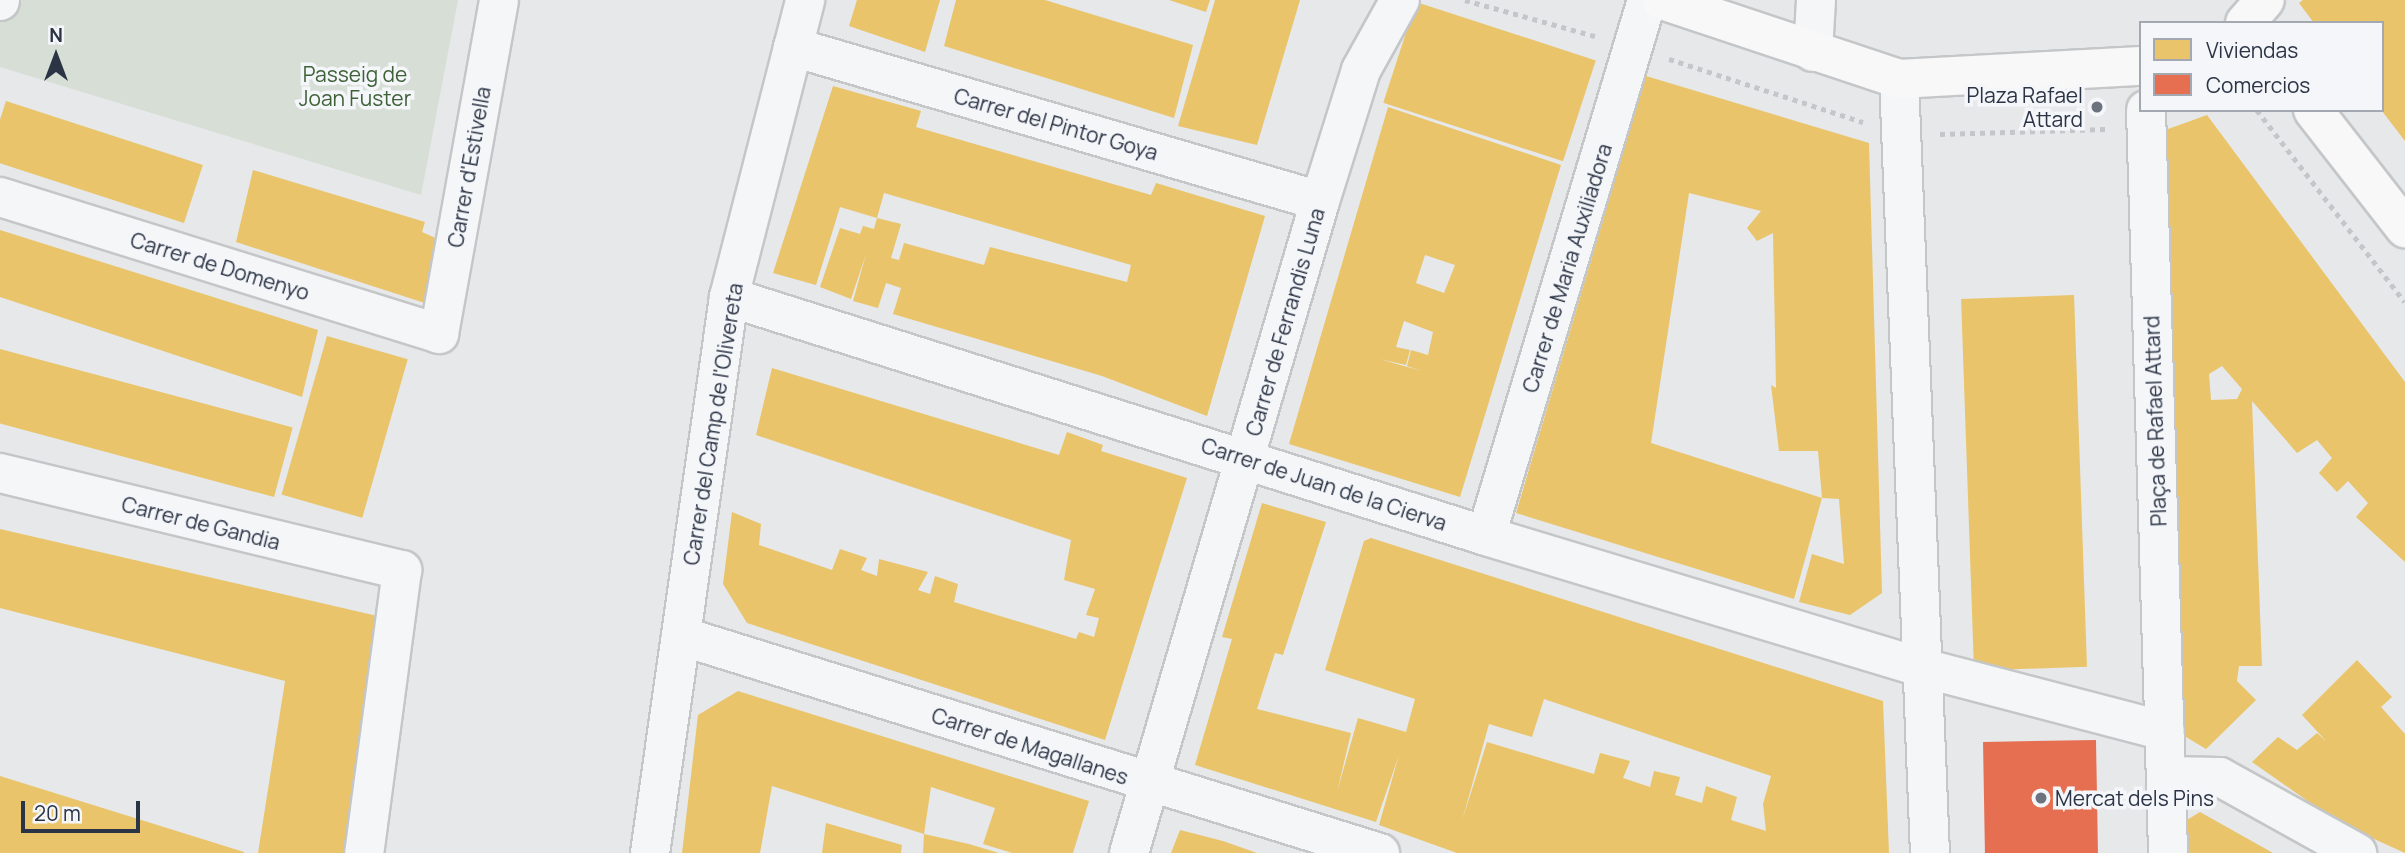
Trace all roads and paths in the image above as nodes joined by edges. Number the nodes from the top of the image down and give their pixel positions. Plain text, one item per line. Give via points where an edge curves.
1 (499, 0) edge
2 (805, 0) edge
3 (1400, 0) edge
4 (1647, 0) edge
5 (1662, 0) edge
6 (1816, 0) edge
7 (2266, 0) edge
8 (2247, 21) edge
9 (2270, 21) edge
10 (793, 47) junction
11 (1813, 52) junction
12 (2139, 66) edge
13 (1899, 79) junction
14 (2146, 112) edge
15 (2259, 112) edge
16 (2315, 112) edge
17 (0, 197) edge
18 (1320, 201) junction
19 (2405, 229) edge
20 (729, 297) junction
21 (2405, 302) edge
22 (439, 334) joint
23 (1246, 458) junction
24 (0, 473) edge
25 (1486, 536) junction
26 (681, 636) junction
27 (1919, 667) junction
28 (2165, 732) junction
29 (2166, 776) junction
30 (1150, 784) junction
31 (364, 853) edge
32 (650, 853) edge
33 (1129, 853) edge
34 (1380, 853) edge
35 (1930, 853) edge
36 (2168, 853) edge
37 (2357, 853) edge

1 - 22 street, Carrer d'Estivella
2 - 10 street, Carrer del Camp de l'Olivereta
3 - 18 street, Carrer de Ferrandis Luna via 1361,70
4 - 25 street, Carrer de Maria Auxiliadora
5 - 11 street
6 - 11 street
7 - 8 street
7 - 9 street
10 - 18 street, Carrer del Pintor Goya
10 - 20 street, Carrer del Camp de l'Olivereta
11 - 13 street
12 - 13 street
13 - 27 street
14 - 28 street, Plaça de Rafael Attard
15 - 21 path
16 - 19 street
17 - 22 street, Carrer de Domenyo
18 - 23 street, Carrer de Ferrandis Luna
20 - 23 street, Carrer de Juan de la Cierva
20 - 26 street, Carrer del Camp de l'Olivereta
23 - 25 street, Carrer de Juan de la Cierva
23 - 30 street, Carrer de Ferrandis Luna
24 - 31 street, Carrer de Gandia via 402,570
25 - 27 street, Carrer de Juan de la Cierva
26 - 30 street, Carrer de Magallanes
26 - 32 street, Carrer del Camp de l'Olivereta
27 - 28 street
27 - 35 street
28 - 29 street, Plaça de Rafael Attard
29 - 36 street, Plaça de Rafael Attard
29 - 37 street via 2220,777
30 - 33 street, Carrer de Ferrandis Luna
30 - 34 street, Carrer de Magallanes

